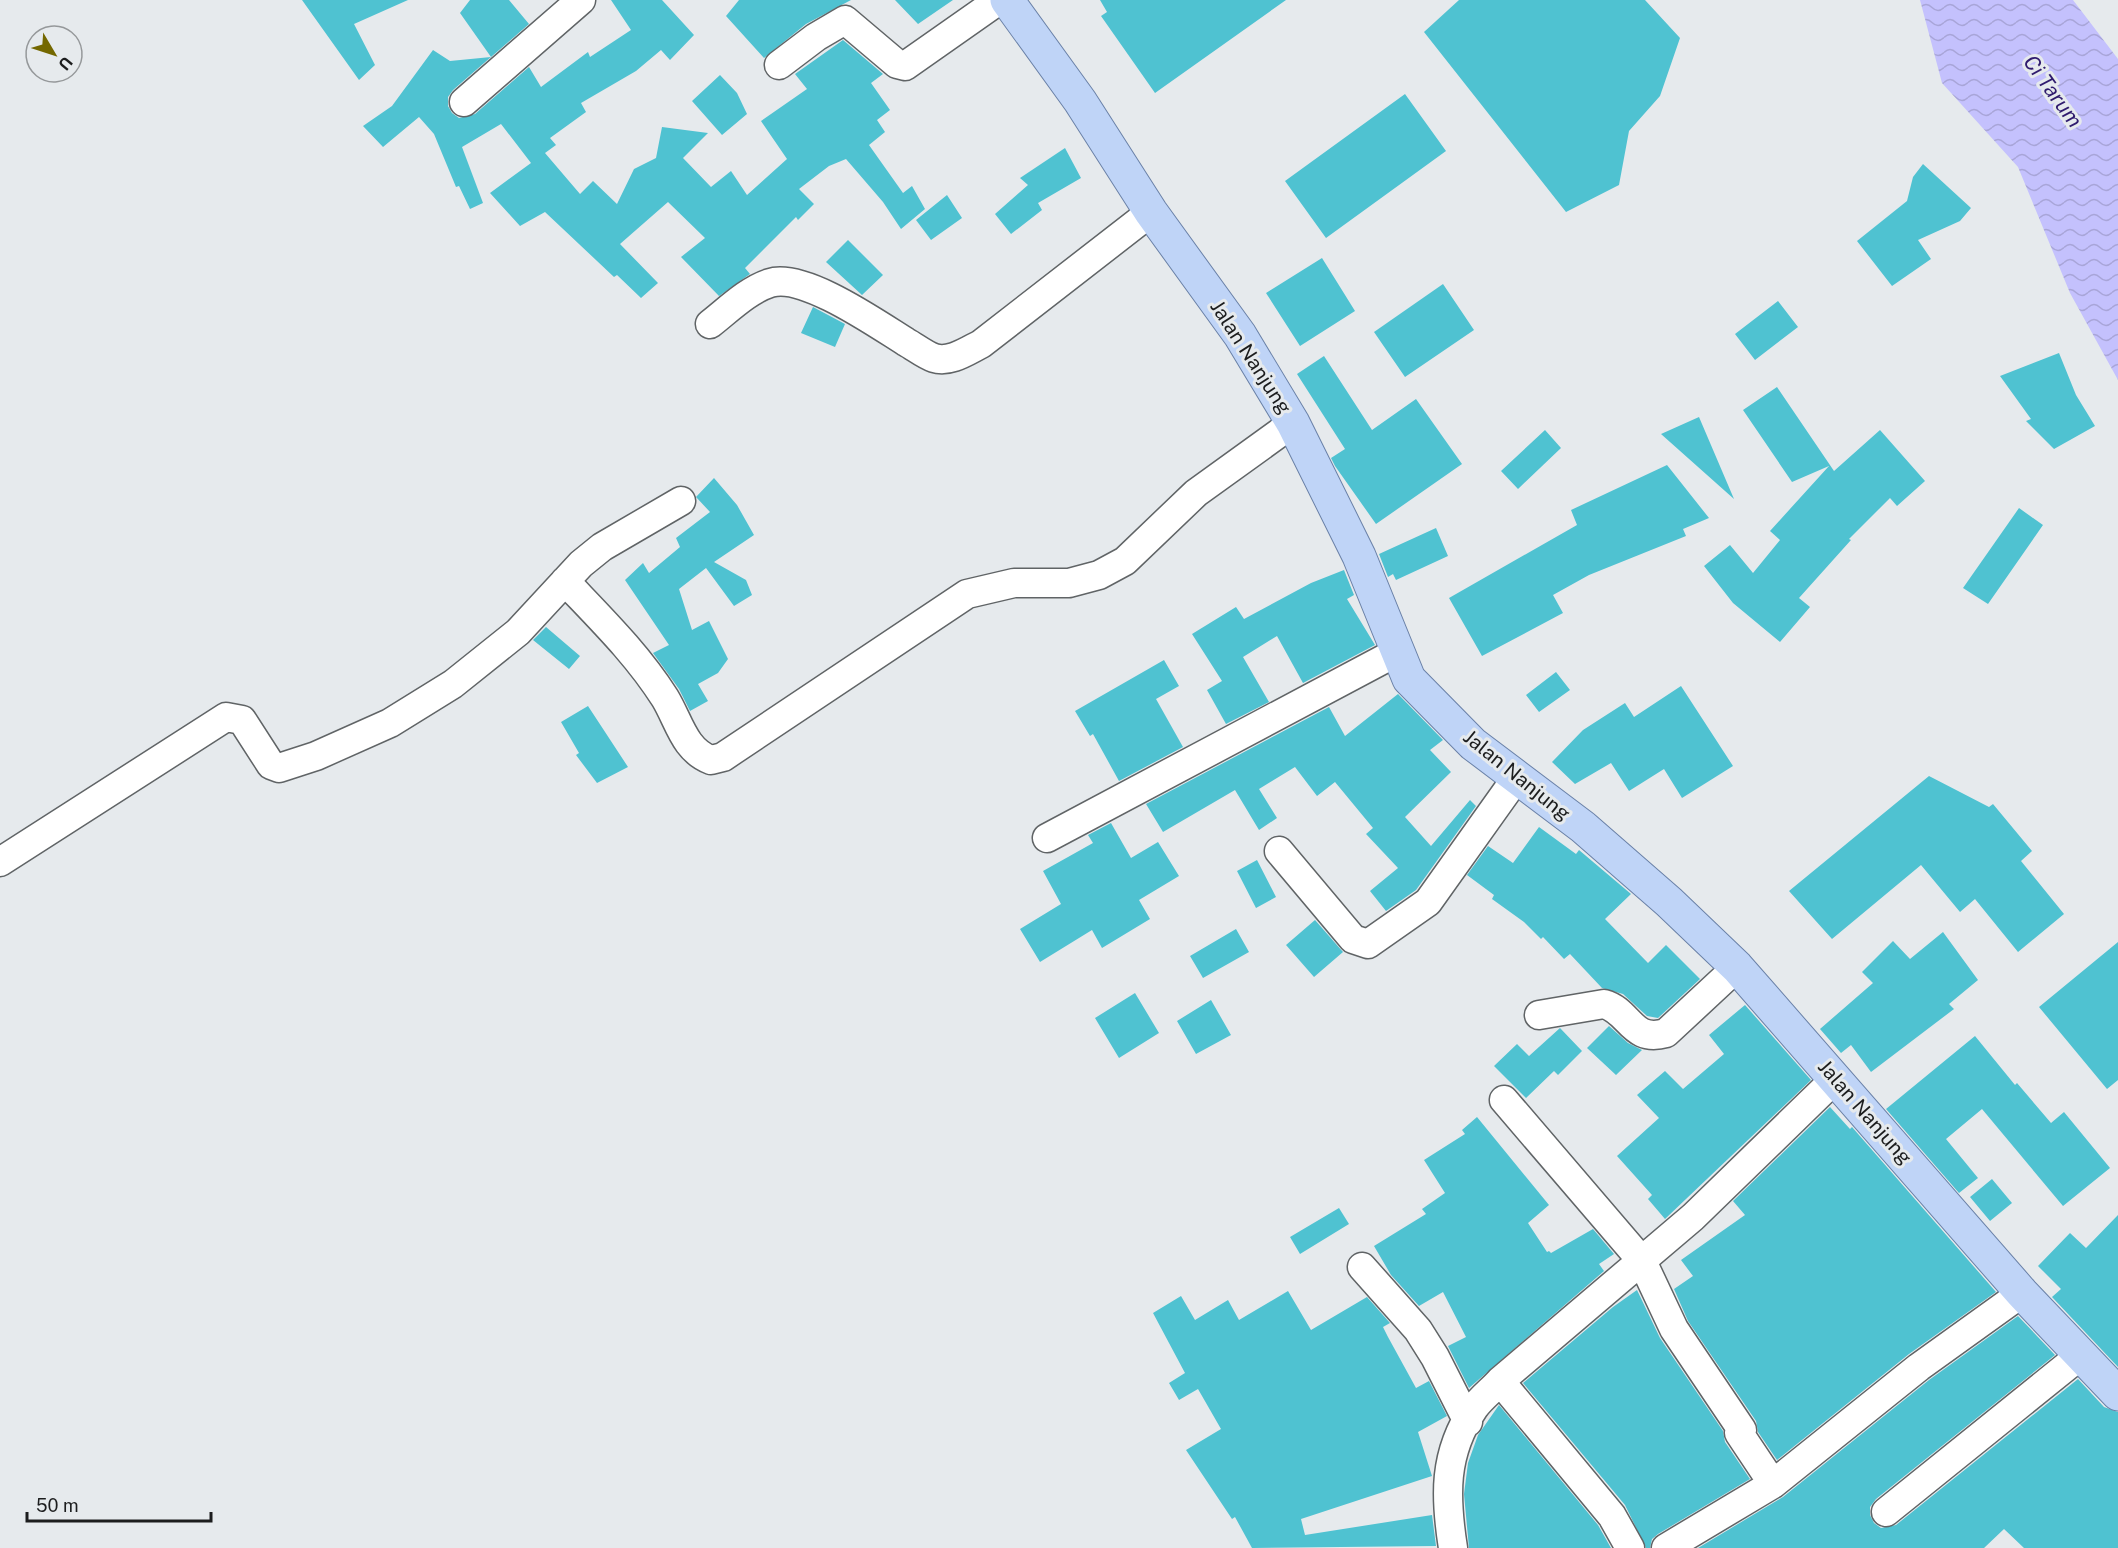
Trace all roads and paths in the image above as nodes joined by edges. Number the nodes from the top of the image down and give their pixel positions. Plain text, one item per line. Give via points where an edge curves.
1 (581, 0) edge
2 (999, 0) edge
3 (1007, 0) edge
4 (779, 65) dead end
5 (464, 102) dead end
6 (1151, 212) junction
7 (710, 324) dead end
8 (1293, 423) junction
9 (681, 501) dead end
10 (565, 581) junction
11 (1397, 652) junction
12 (1517, 777) junction
13 (1047, 838) dead end
14 (1279, 851) dead end
15 (0, 862) edge
16 (1737, 967) junction
17 (1539, 1015) dead end
18 (1836, 1078) junction
19 (1504, 1100) dead end
20 (1642, 1261) junction
21 (1362, 1267) dead end
22 (2022, 1293) junction
23 (2082, 1354) junction
24 (1500, 1381) junction
25 (2118, 1394) edge
26 (1468, 1422) junction
27 (1773, 1484) junction
28 (1886, 1512) dead end
29 (1453, 1548) edge
30 (1630, 1548) edge
31 (1666, 1548) edge

1 - 5 street
2 - 4 street via 905,66 897,64 845,20
3 - 6 main road, Jalan Nanjung via 1080,101
6 - 7 street via 981,345 957,356 934,358 829,298 786,280 753,291
6 - 8 main road, Jalan Nanjung via 1240,335
8 - 10 street via 1196,493 1125,561 1099,575 1069,583 1014,583 967,594 717,759 700,756 690,748 666,700 640,661
8 - 11 main road, Jalan Nanjung via 1359,556
9 - 10 street via 602,547
10 - 15 street via 518,632 453,684 390,723 279,768 271,765 242,720 226,717
11 - 12 main road, Jalan Nanjung via 1409,679 1473,744
11 - 13 street
12 - 14 street via 1428,902 1368,944 1353,939
12 - 16 main road, Jalan Nanjung via 1592,835
16 - 17 street via 1666,1033 1656,1035 1635,1029 1613,1007 1604,1004
16 - 18 main road, Jalan Nanjung
18 - 20 street via 1694,1217
18 - 22 main road, Jalan Nanjung
19 - 20 street
20 - 24 street
20 - 27 street via 1674,1329 1743,1430 1739,1433
21 - 26 street via 1423,1336
22 - 23 main road, Jalan Nanjung
22 - 27 street via 1919,1367
23 - 25 main road, Jalan Nanjung
23 - 28 street
24 - 26 street via 1474,1408
24 - 30 street via 1612,1516
26 - 29 street via 1449,1467 1446,1505
27 - 31 street

